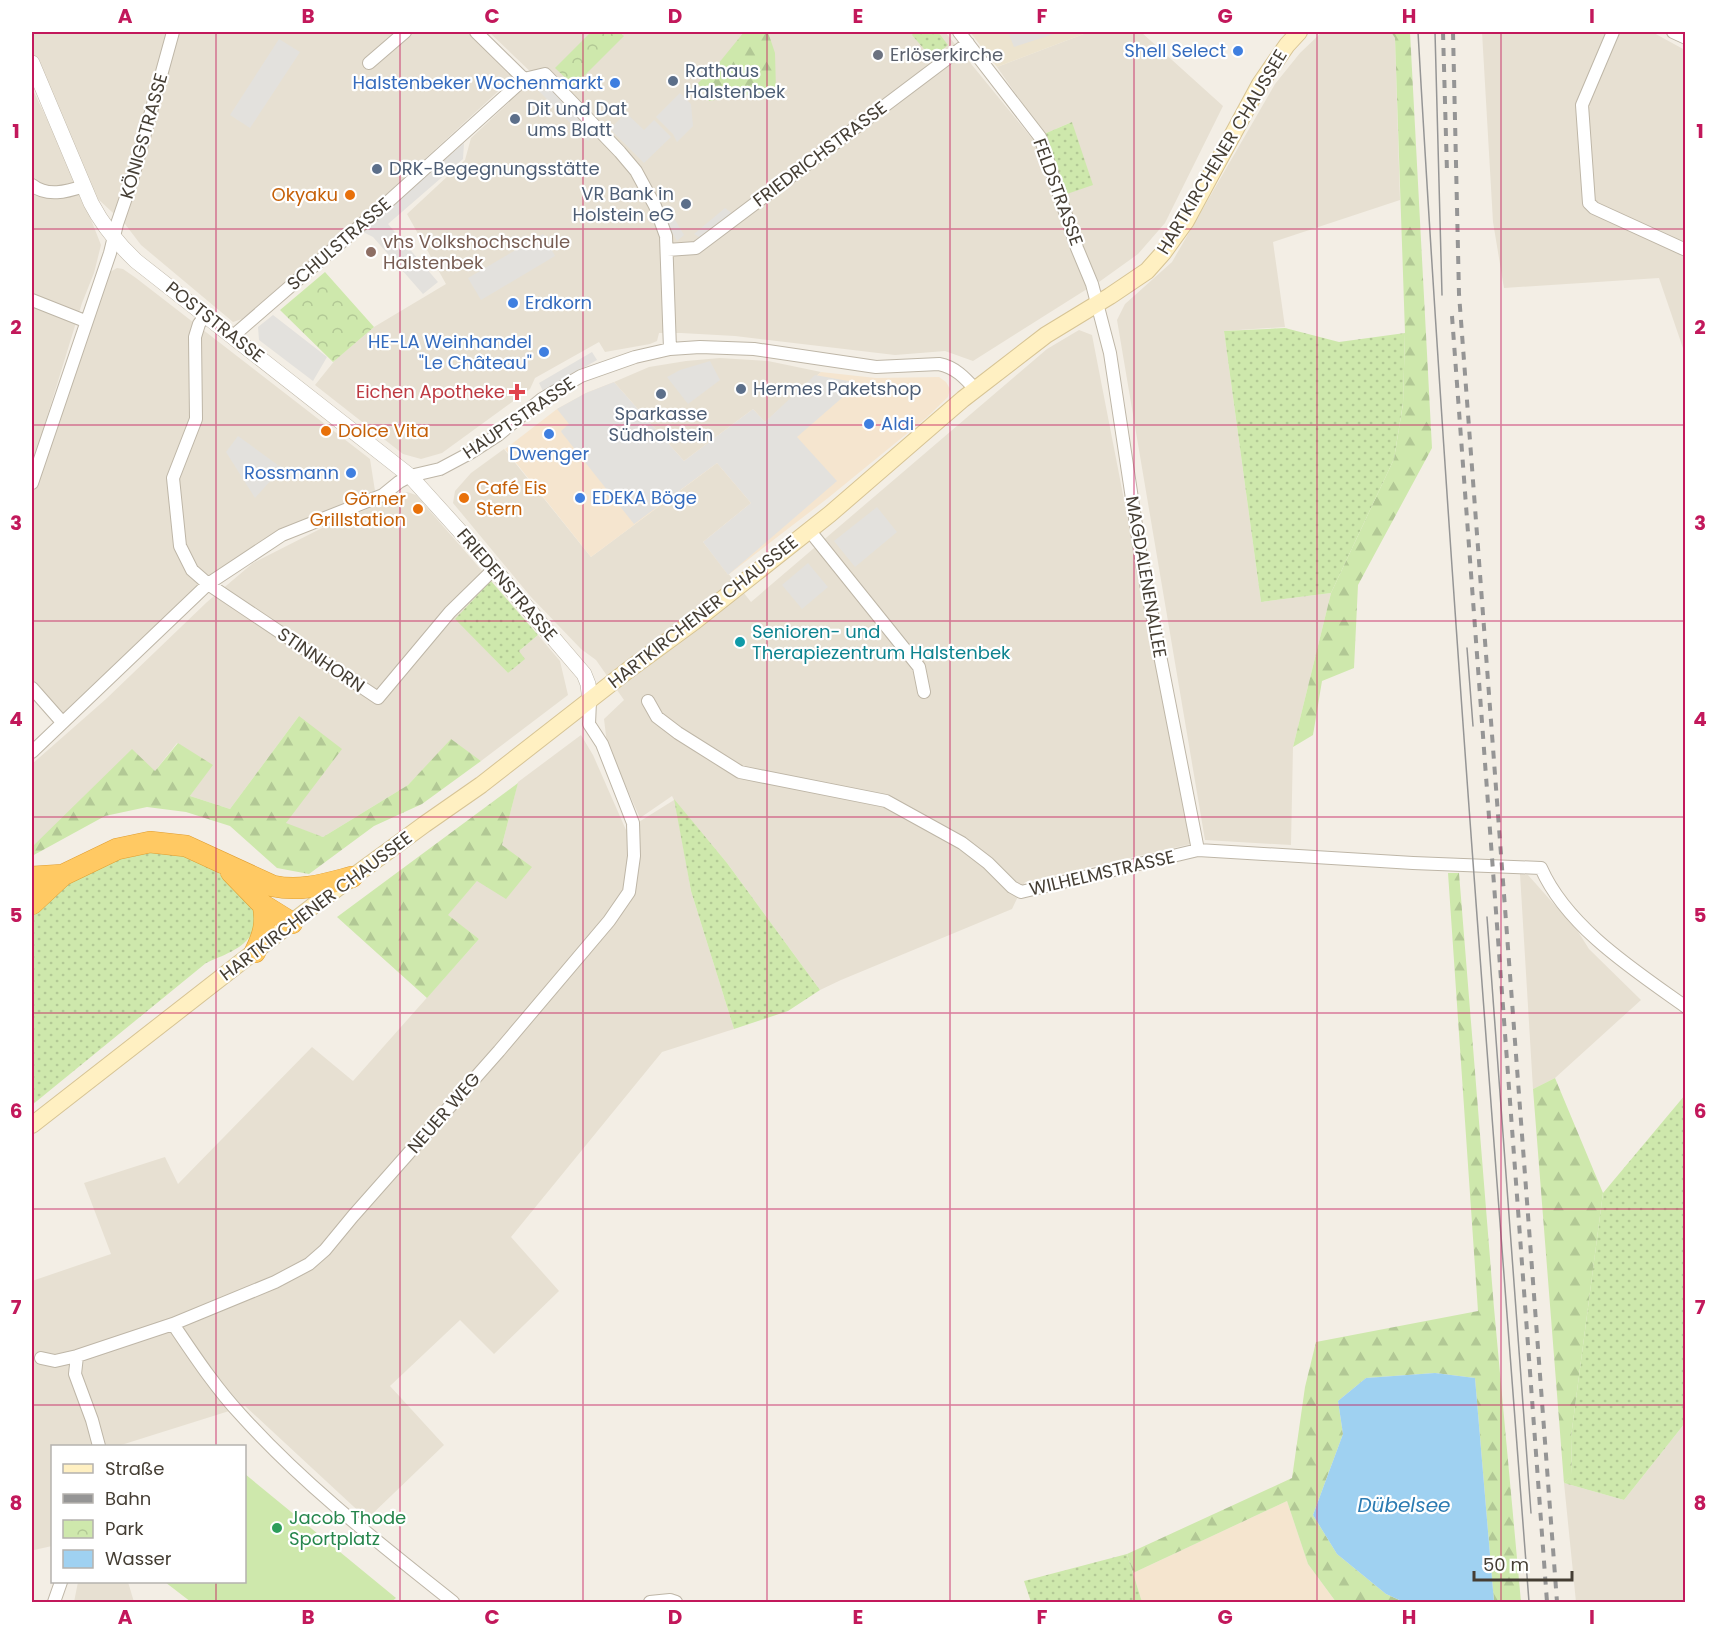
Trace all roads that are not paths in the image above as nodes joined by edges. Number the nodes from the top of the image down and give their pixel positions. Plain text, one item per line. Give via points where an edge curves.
1 (172, 32) edge
2 (405, 32) edge
3 (476, 32) edge
4 (959, 32) edge
5 (1299, 32) edge
6 (1613, 32) edge
7 (1673, 32) edge
8 (1686, 38) edge
9 (968, 43) junction
10 (32, 63) edge
11 (369, 63) dead end
12 (524, 79) junction
13 (32, 185) edge
14 (84, 186) junction
15 (114, 239) junction
16 (667, 250) junction
17 (1686, 250) edge
18 (1095, 298) junction
19 (32, 300) edge
20 (206, 315) junction
21 (85, 321) junction
22 (233, 336) junction
23 (670, 349) junction
24 (975, 390) junction
25 (410, 476) junction
26 (32, 483) edge
27 (809, 530) junction
28 (494, 568) junction
29 (208, 584) junction
30 (32, 688) edge
31 (924, 692) dead end
32 (590, 701) junction
33 (648, 701) dead end
34 (62, 722) junction
35 (32, 752) edge
36 (1198, 850) junction
37 (220, 861) junction
38 (63, 874) junction
39 (352, 876) junction
40 (32, 877) edge
41 (273, 886) junction
42 (32, 904) edge
43 (263, 905) junction
44 (292, 923) junction
45 (255, 952) junction
46 (1686, 1007) edge
47 (32, 1125) edge
48 (173, 1324) junction
49 (77, 1356) junction
50 (41, 1358) dead end
51 (99, 1445) edge
52 (60, 1583) edge
53 (54, 1602) edge
54 (453, 1602) edge
55 (650, 1602) edge
56 (676, 1602) edge

1 - 15 street, KÖNIGSTRASSE
2 - 11 street
3 - 12 street
4 - 9 street, FELDSTRASSE
5 - 18 main road, HARTKIRCHENER CHAUSSEE via 1260,84 1186,220 1163,254 1137,278
6 - 17 street via 1582,105 1589,203
7 - 8 street
9 - 16 street, FRIEDRICHSTRASSE via 696,249
9 - 18 street, FELDSTRASSE via 1040,137
10 - 14 street, POSTSTRASSE
12 - 16 street via 544,74 636,171 655,206
12 - 22 street, SCHULSTRASSE
13 - 14 street via 41,192 66,192
14 - 15 street, POSTSTRASSE via 99,219
15 - 20 street, POSTSTRASSE
15 - 21 street, KÖNIGSTRASSE
16 - 23 street
18 - 24 main road, HARTKIRCHENER CHAUSSEE
18 - 36 street, MAGDALENENALLEE via 1110,353 1141,558
19 - 21 street
20 - 22 street, POSTSTRASSE
20 - 29 street via 195,337 196,419 173,478 180,546 192,570
21 - 26 street, KÖNIGSTRASSE
22 - 25 street, POSTSTRASSE
23 - 24 street, HAUPTSTRASSE via 754,349 876,367 939,364 961,374
23 - 25 street, HAUPTSTRASSE via 581,376 470,453 440,469
24 - 27 main road, HARTKIRCHENER CHAUSSEE
25 - 28 street, FRIEDENSTRASSE
25 - 29 street, HAUPTSTRASSE via 384,495 282,535
27 - 31 street via 919,667
27 - 32 main road, HARTKIRCHENER CHAUSSEE
28 - 29 street, STINNHORN via 450,612 378,698
28 - 32 street, FRIEDENSTRASSE via 584,674
29 - 34 street, HAUPTSTRASSE
30 - 34 street
32 - 39 main road, HARTKIRCHENER CHAUSSEE via 481,785
32 - 48 street, NEUER WEG via 589,724 602,744 633,823 629,892 499,1051 326,1250 288,1276
33 - 36 street, WILHELMSTRASSE via 657,717 740,772 886,801 962,843 1021,892
34 - 35 street, HAUPTSTRASSE
36 - 46 street, WILHELMSTRASSE via 1541,868 1548,883 1590,934
37 - 38 highway via 186,846 150,842 117,849
37 - 41 highway
37 - 43 highway
38 - 40 highway
38 - 42 highway
39 - 41 highway via 303,889
39 - 44 main road, HARTKIRCHENER CHAUSSEE
41 - 44 highway
43 - 44 highway
43 - 45 highway via 266,918
44 - 45 main road, HARTKIRCHENER CHAUSSEE
45 - 47 main road, HARTKIRCHENER CHAUSSEE
48 - 49 street, NEUER WEG
48 - 54 street via 202,1366 267,1444 334,1507
49 - 50 street, NEUER WEG via 55,1361
49 - 51 street via 75,1374
52 - 53 street
55 - 56 street

